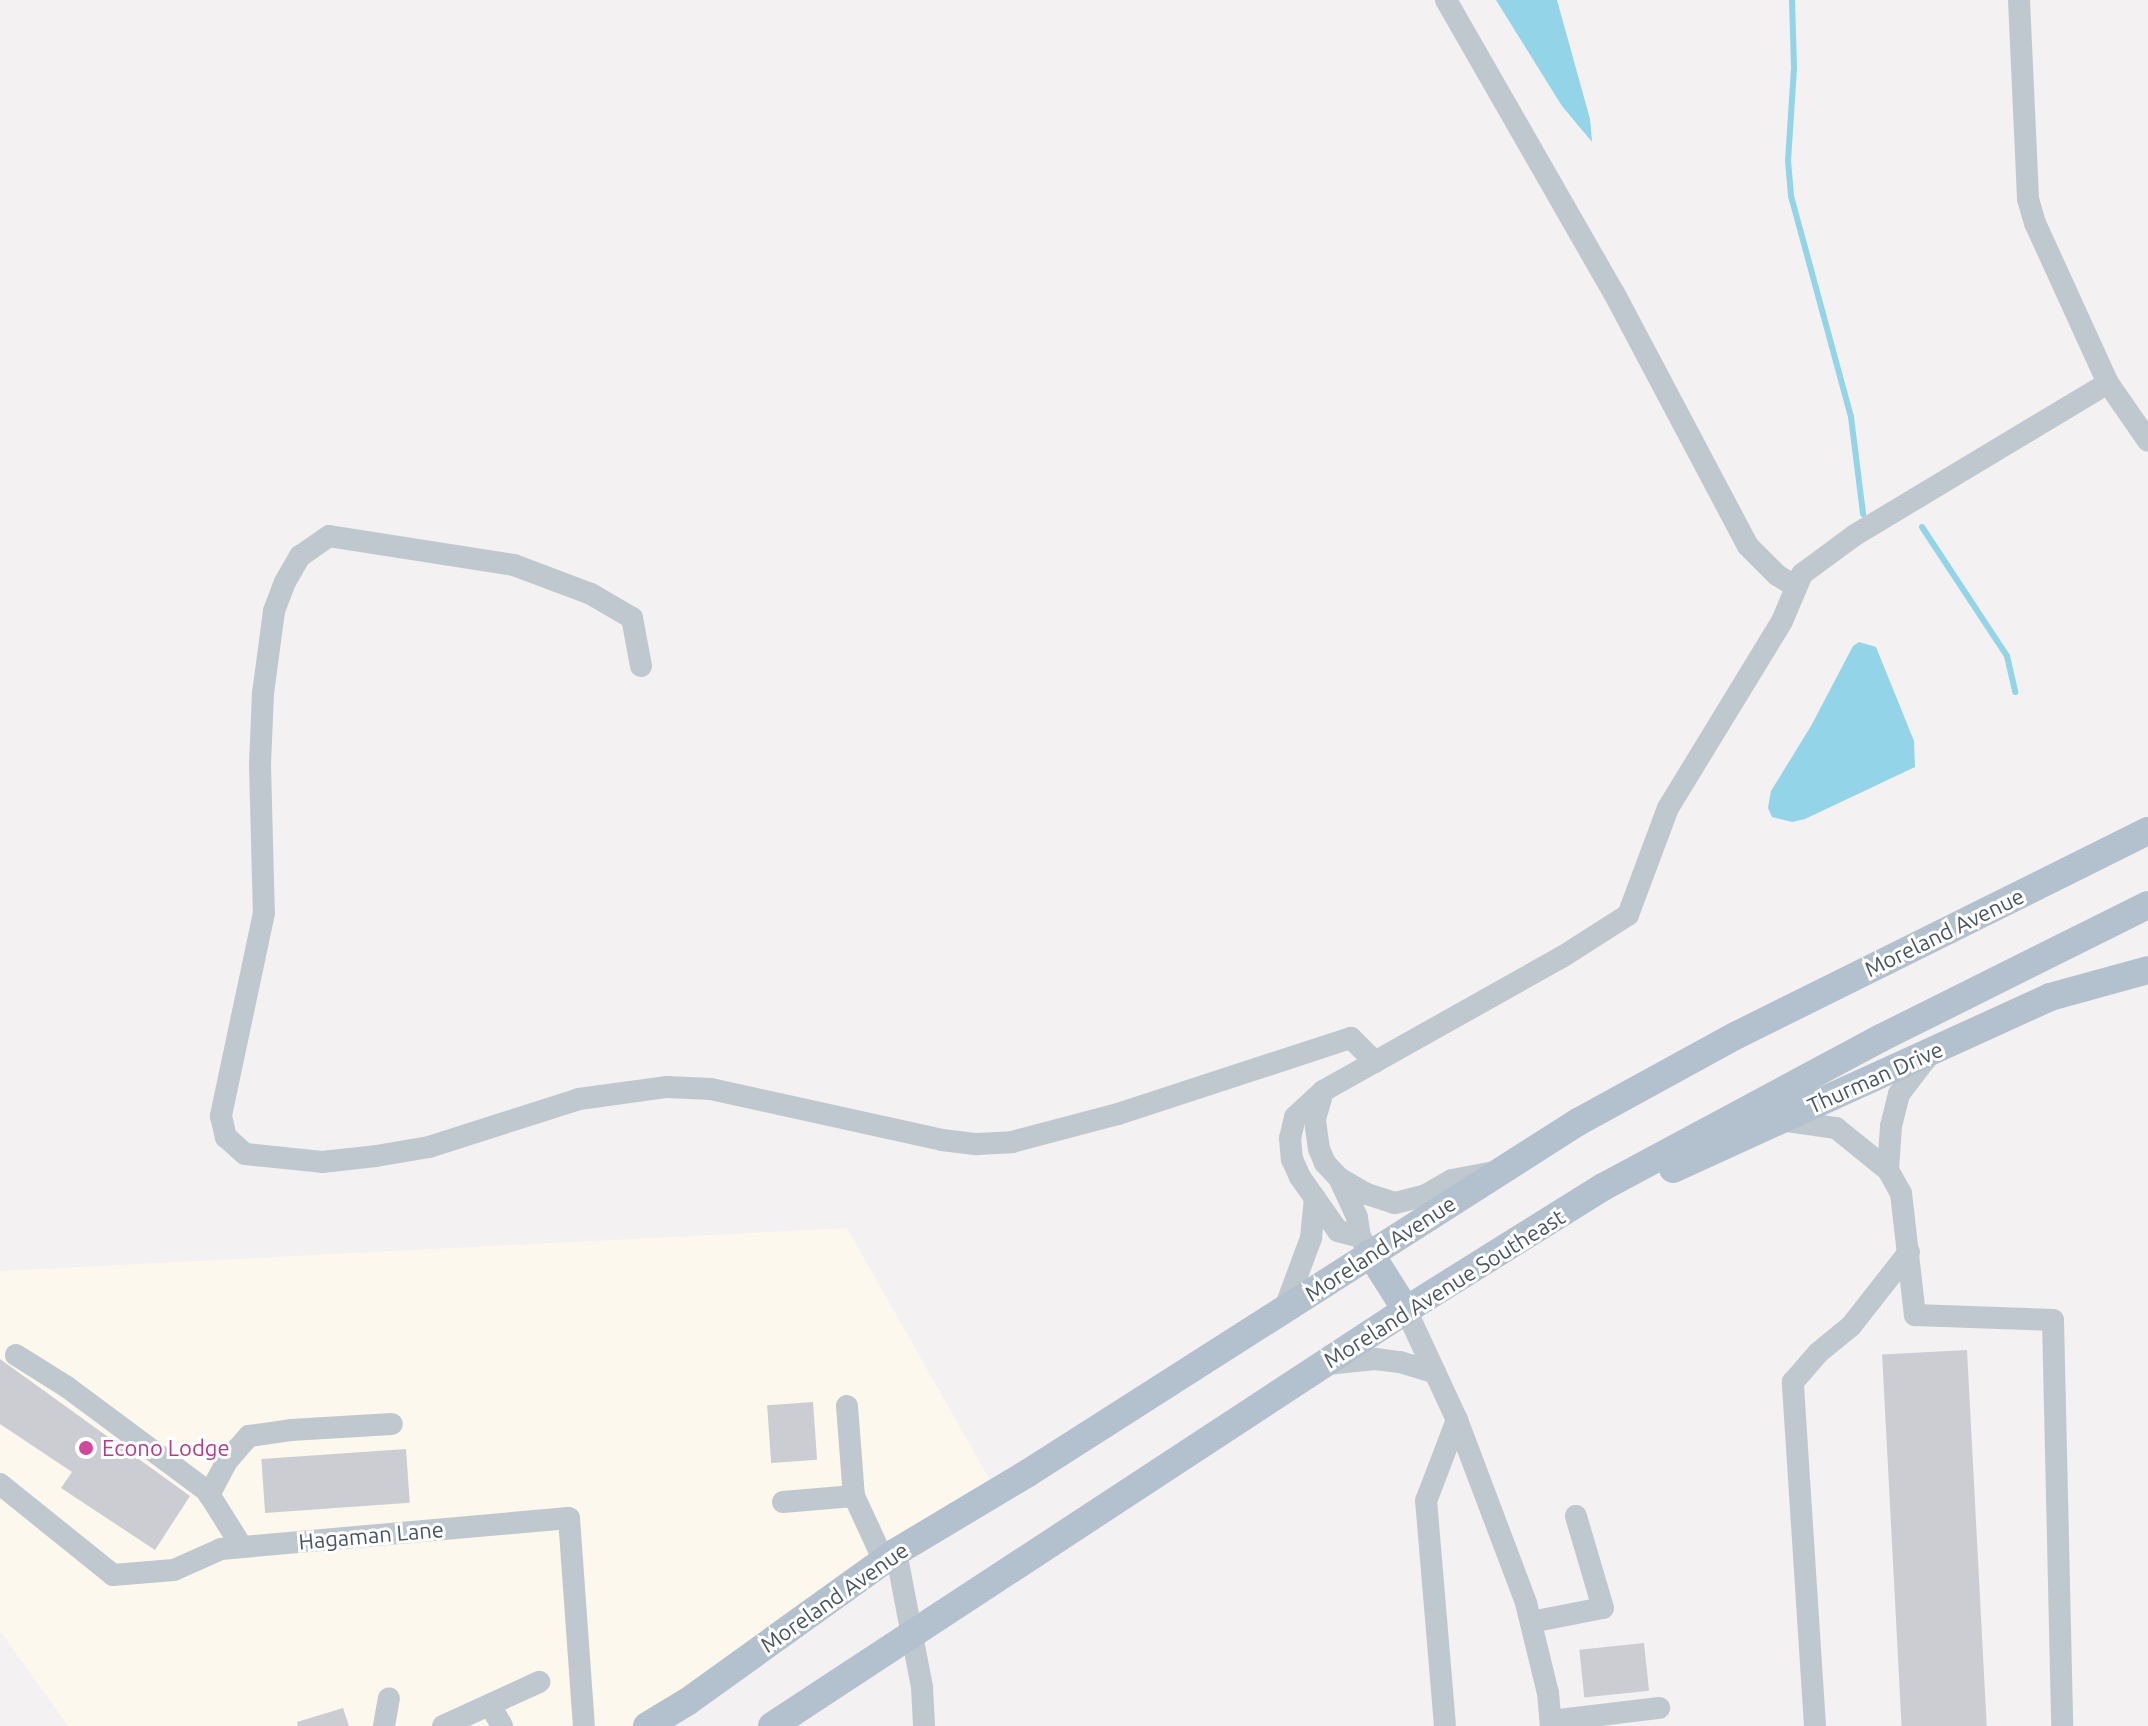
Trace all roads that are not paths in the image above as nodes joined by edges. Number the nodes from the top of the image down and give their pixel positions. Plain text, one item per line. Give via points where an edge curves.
1 (1446, 0) edge
2 (2019, 0) edge
3 (2108, 383) junction
4 (2148, 441) edge
5 (1796, 587) junction
6 (641, 666) dead end
7 (2148, 831) edge
8 (2148, 905) edge
9 (2148, 970) edge
10 (1932, 1051) junction
11 (1375, 1062) junction
12 (1323, 1091) junction
13 (1780, 1120) junction
14 (1332, 1170) junction
15 (1888, 1170) junction
16 (1499, 1171) junction
17 (1603, 1187) junction
18 (1315, 1198) junction
19 (1365, 1245) junction
20 (1909, 1252) junction
21 (1285, 1308) junction
22 (1406, 1310) junction
23 (16, 1355) dead end
24 (1322, 1365) junction
25 (1435, 1373) junction
26 (847, 1406) dead end
27 (1457, 1420) junction
28 (392, 1424) dead end
29 (0, 1484) edge
30 (209, 1495) junction
31 (854, 1496) junction
32 (783, 1502) dead end
33 (1576, 1516) dead end
34 (242, 1547) junction
35 (890, 1556) junction
36 (1531, 1622) junction
37 (912, 1635) junction
38 (539, 1682) dead end
39 (389, 1698) dead end
40 (490, 1705) junction
41 (1659, 1708) dead end
42 (1551, 1724) edge
43 (384, 1726) edge
44 (443, 1726) edge
45 (502, 1726) edge
46 (584, 1726) edge
47 (647, 1726) edge
48 (772, 1726) edge
49 (924, 1726) edge
50 (1445, 1726) edge
51 (1815, 1726) edge
52 (2062, 1726) edge

1 - 5 street via 1614,293 1748,546
2 - 3 street via 2028,199
3 - 4 street
3 - 5 street via 1855,535 1802,574
5 - 11 street via 1782,621 1668,808 1628,915
6 - 11 street via 632,618 591,594 514,565 329,536 300,556 274,611 266,666 260,765 264,913 221,1116 226,1137 245,1154 322,1162 376,1156 429,1147 579,1099 667,1087 711,1089 942,1140 1012,1142 1118,1114 1351,1038
7 - 16 main road, Moreland Avenue via 1737,1035
8 - 17 main road, Moreland Avenue Southeast via 1881,1038
9 - 10 main road, Thurman Drive via 2050,997
10 - 13 main road, Thurman Drive
10 - 15 street via 1899,1094
11 - 12 street
12 - 14 street via 1315,1119 1319,1149
12 - 18 street via 1295,1117 1290,1138 1292,1159
13 - 15 street via 1836,1128
13 - 17 main road, Thurman Drive via 1657,1176
14 - 16 street via 1367,1194 1395,1203 1424,1196 1452,1180
14 - 19 street
15 - 20 street via 1901,1193
16 - 19 main road, Moreland Avenue
17 - 22 main road, Moreland Avenue Southeast
18 - 19 street via 1338,1231
18 - 21 street via 1311,1238
19 - 21 main road, Moreland Avenue
19 - 22 main road
20 - 51 street via 1851,1326 1793,1382
20 - 52 street via 1915,1315 2053,1320
21 - 35 main road, Moreland Avenue
22 - 24 main road, Moreland Avenue Southeast
22 - 25 street
23 - 30 street via 67,1387
24 - 25 street via 1375,1359
24 - 37 main road, Moreland Avenue Southeast
25 - 27 street
26 - 31 street
27 - 36 street
27 - 50 street via 1426,1501
28 - 30 street via 249,1436 227,1461
29 - 34 street, Hagaman Lane via 113,1575 174,1570 221,1549
30 - 34 street
31 - 32 street
31 - 35 street
33 - 36 street via 1603,1608
34 - 46 street, Hagaman Lane via 569,1518
35 - 37 street
35 - 47 main road, Moreland Avenue
36 - 42 street
37 - 48 main road, Moreland Avenue Southeast
37 - 49 street
38 - 40 street
39 - 43 street
40 - 44 street
40 - 45 street
41 - 42 street

